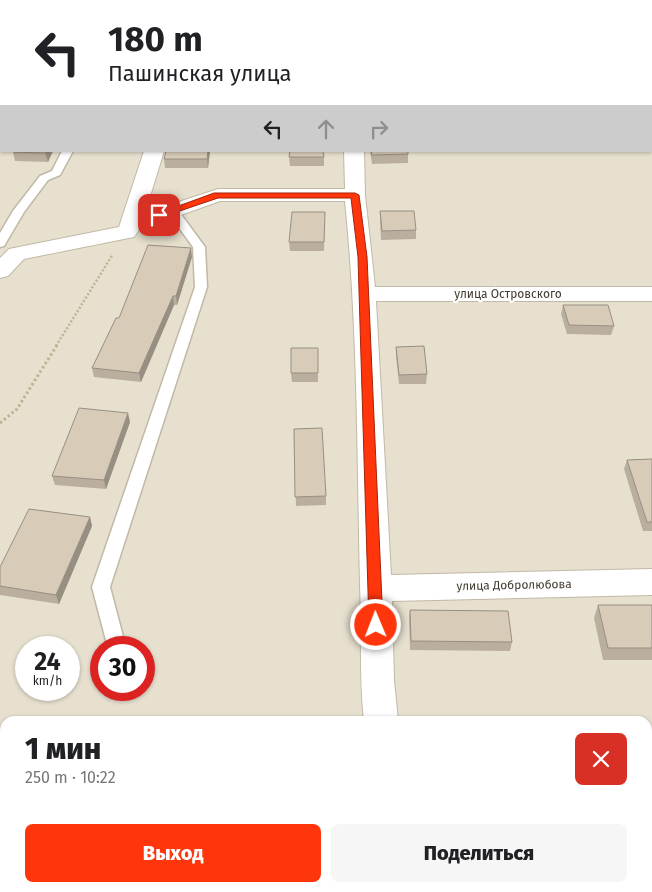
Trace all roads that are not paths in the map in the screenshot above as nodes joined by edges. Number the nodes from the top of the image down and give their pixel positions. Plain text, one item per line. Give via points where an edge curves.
1 (67, 152) edge
2 (154, 152) edge
3 (354, 152) edge
4 (355, 195) junction
5 (173, 211) junction
6 (129, 228) junction
7 (6, 248) edge
8 (0, 271) edge
9 (364, 294) junction
10 (652, 294) edge
11 (652, 582) edge
12 (376, 588) junction
13 (114, 636) edge
14 (381, 716) edge

1 - 7 lane via 56,173 44,178 19,211
2 - 6 street
3 - 4 street
4 - 5 street via 218,195
4 - 9 street
5 - 6 street
5 - 13 lane via 199,247 201,287 101,587
6 - 7 street
7 - 8 street
9 - 10 street, улица Островского
9 - 12 street
11 - 12 street, улица Добролюбова
12 - 14 street

